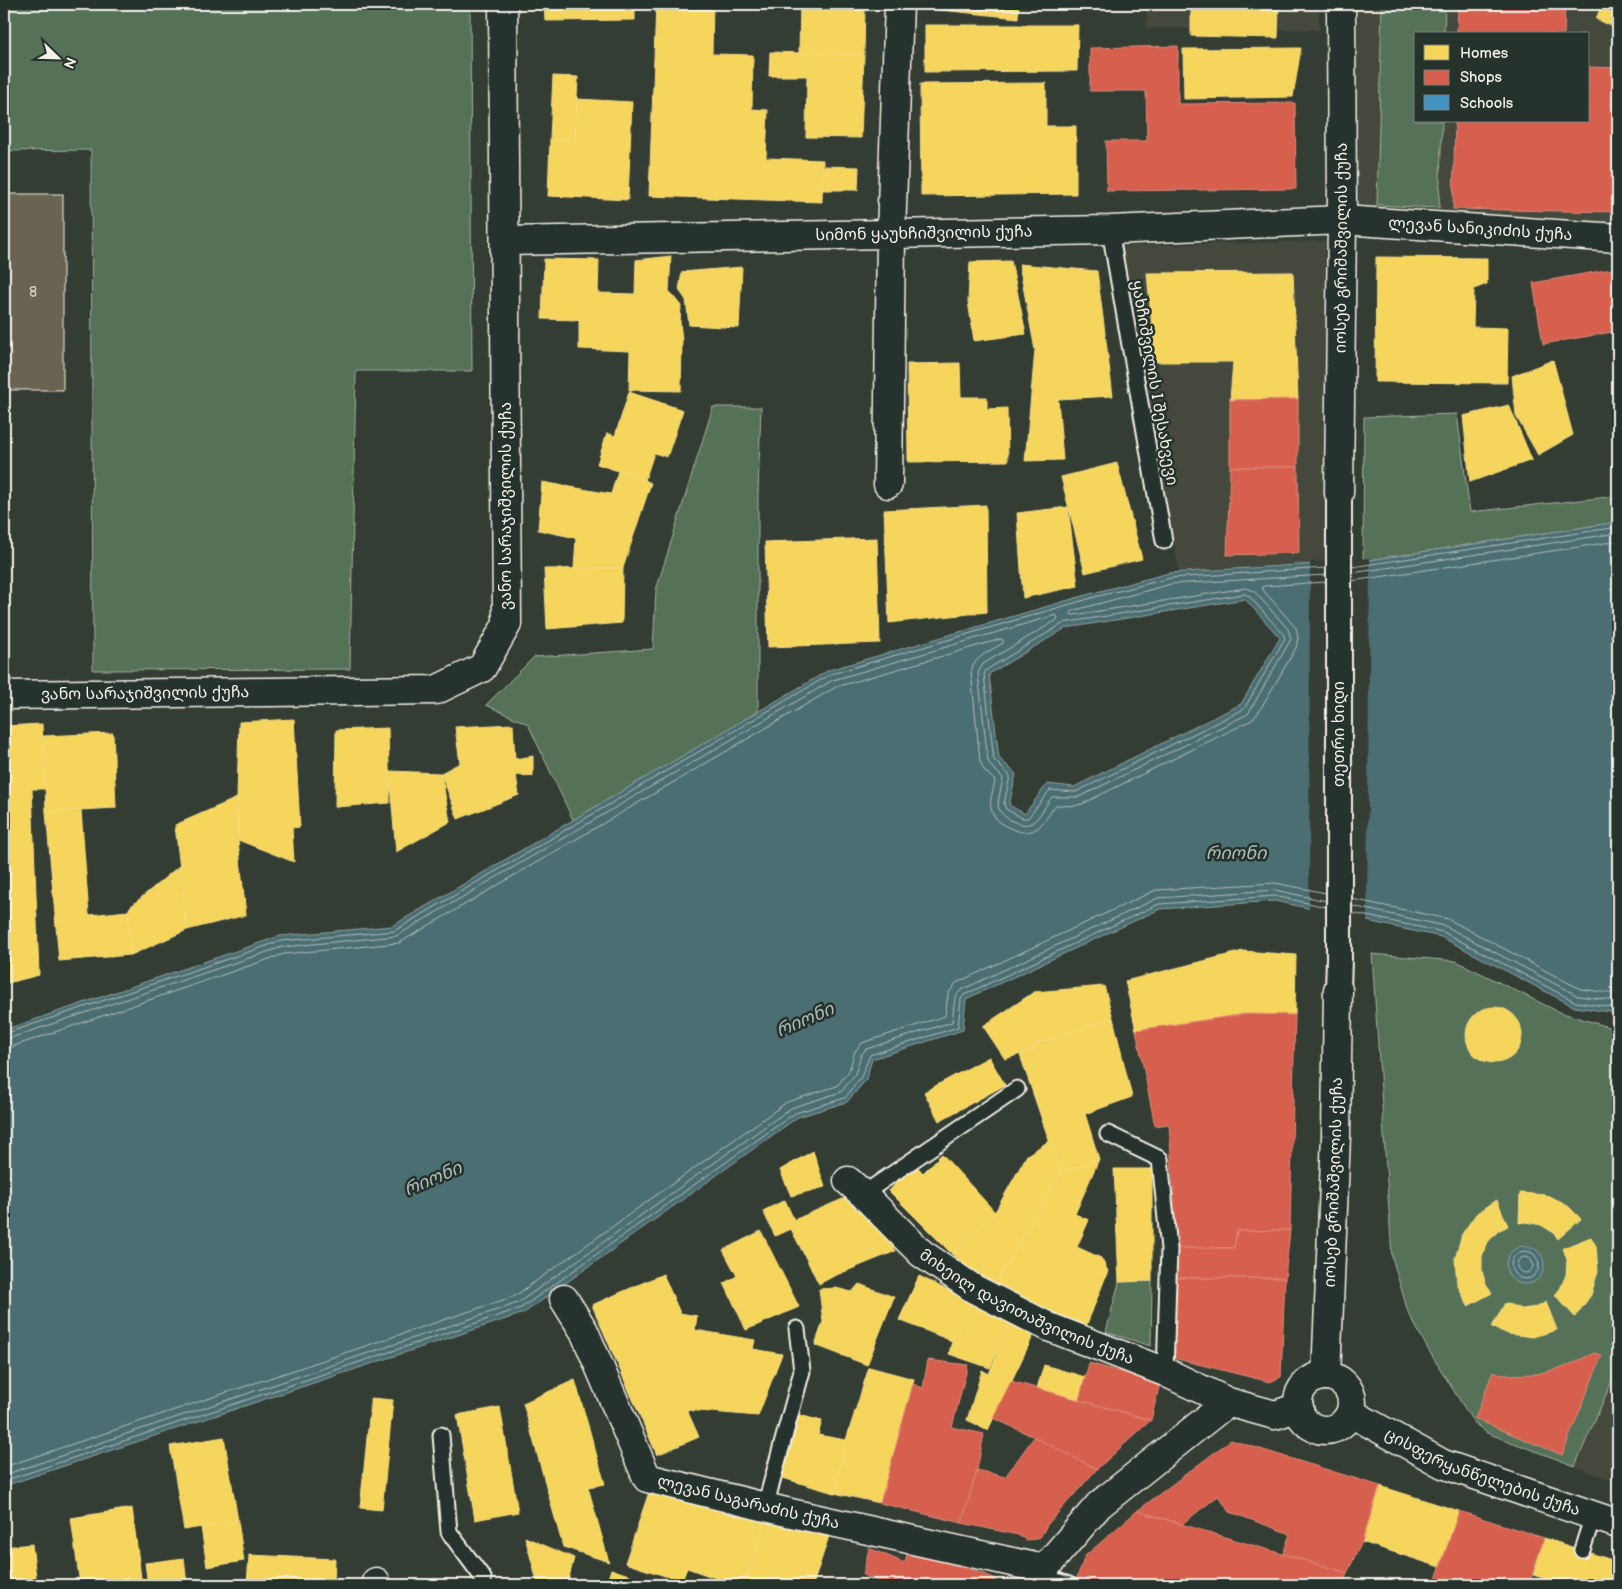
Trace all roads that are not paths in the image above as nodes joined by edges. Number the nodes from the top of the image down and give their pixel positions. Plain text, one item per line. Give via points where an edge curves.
1 (503, 4) edge
2 (899, 4) edge
3 (1342, 4) edge
4 (1342, 220) junction
5 (1110, 230) junction
6 (891, 235) junction
7 (1618, 238) edge
8 (505, 241) junction
9 (888, 484) dead end
10 (1339, 502) joint
11 (1164, 541) dead end
12 (4, 695) edge
13 (1338, 990) joint
14 (1017, 1089) dead end
15 (1108, 1134) dead end
16 (856, 1187) joint
17 (564, 1298) dead end
18 (797, 1329) dead end
19 (1165, 1372) junction
20 (1326, 1376) junction
21 (1228, 1402) junction
22 (1298, 1407) junction
23 (1351, 1413) junction
24 (441, 1435) dead end
25 (775, 1514) junction
26 (1606, 1520) edge
27 (1582, 1550) dead end
28 (1042, 1577) edge
29 (483, 1585) edge
30 (1069, 1585) edge

1 - 8 street, ვანო სარაჯიშვილის ქუჩა
2 - 6 street
3 - 4 street, იოსებ გრიშაშვილის ქუჩა
4 - 5 street, სიმონ ყაუხჩიშვილის ქუჩა
4 - 7 street, ლევან სანიკიძის ქუჩა
4 - 10 street, იოსებ გრიშაშვილის ქუჩა
5 - 6 street, სიმონ ყაუხჩიშვილის ქუჩა
5 - 11 lane, ყახჩიშვილის I შესახვევი
6 - 8 street, სიმონ ყაუხჩიშვილის ქუჩა
6 - 9 street
8 - 12 street, ვანო სარაჯიშვილის ქუჩა via 507,624 482,668 436,690
10 - 13 street, თეთრი ხიდი
13 - 20 street, იოსებ გრიშაშვილის ქუჩა via 1336,1136
14 - 16 lane
15 - 19 lane via 1160,1158 1169,1248
16 - 19 street, მიხეილ დავითაშვილის ქუჩა via 922,1253 974,1289 1049,1327
17 - 25 street, ლევან საგარაძის ქუჩა via 584,1332 647,1478
18 - 25 lane via 802,1371
19 - 21 street, მიხეილ დავითაშვილის ქუჩა
20 - 22 street via 1314,1378 1307,1384 1301,1391
20 - 23 street via 1343,1383 1350,1392 1353,1402
21 - 22 street, მიხეილ დავითაშვილის ქუჩა via 1275,1415
21 - 28 street via 1099,1505
22 - 23 street via 1309,1425 1322,1430 1336,1429
23 - 26 street, ცისფერყანწელების ქუჩა via 1443,1464
24 - 29 lane via 449,1532 483,1578
25 - 28 street, ლევან საგარაძის ქუჩა
26 - 27 lane
28 - 30 lane

